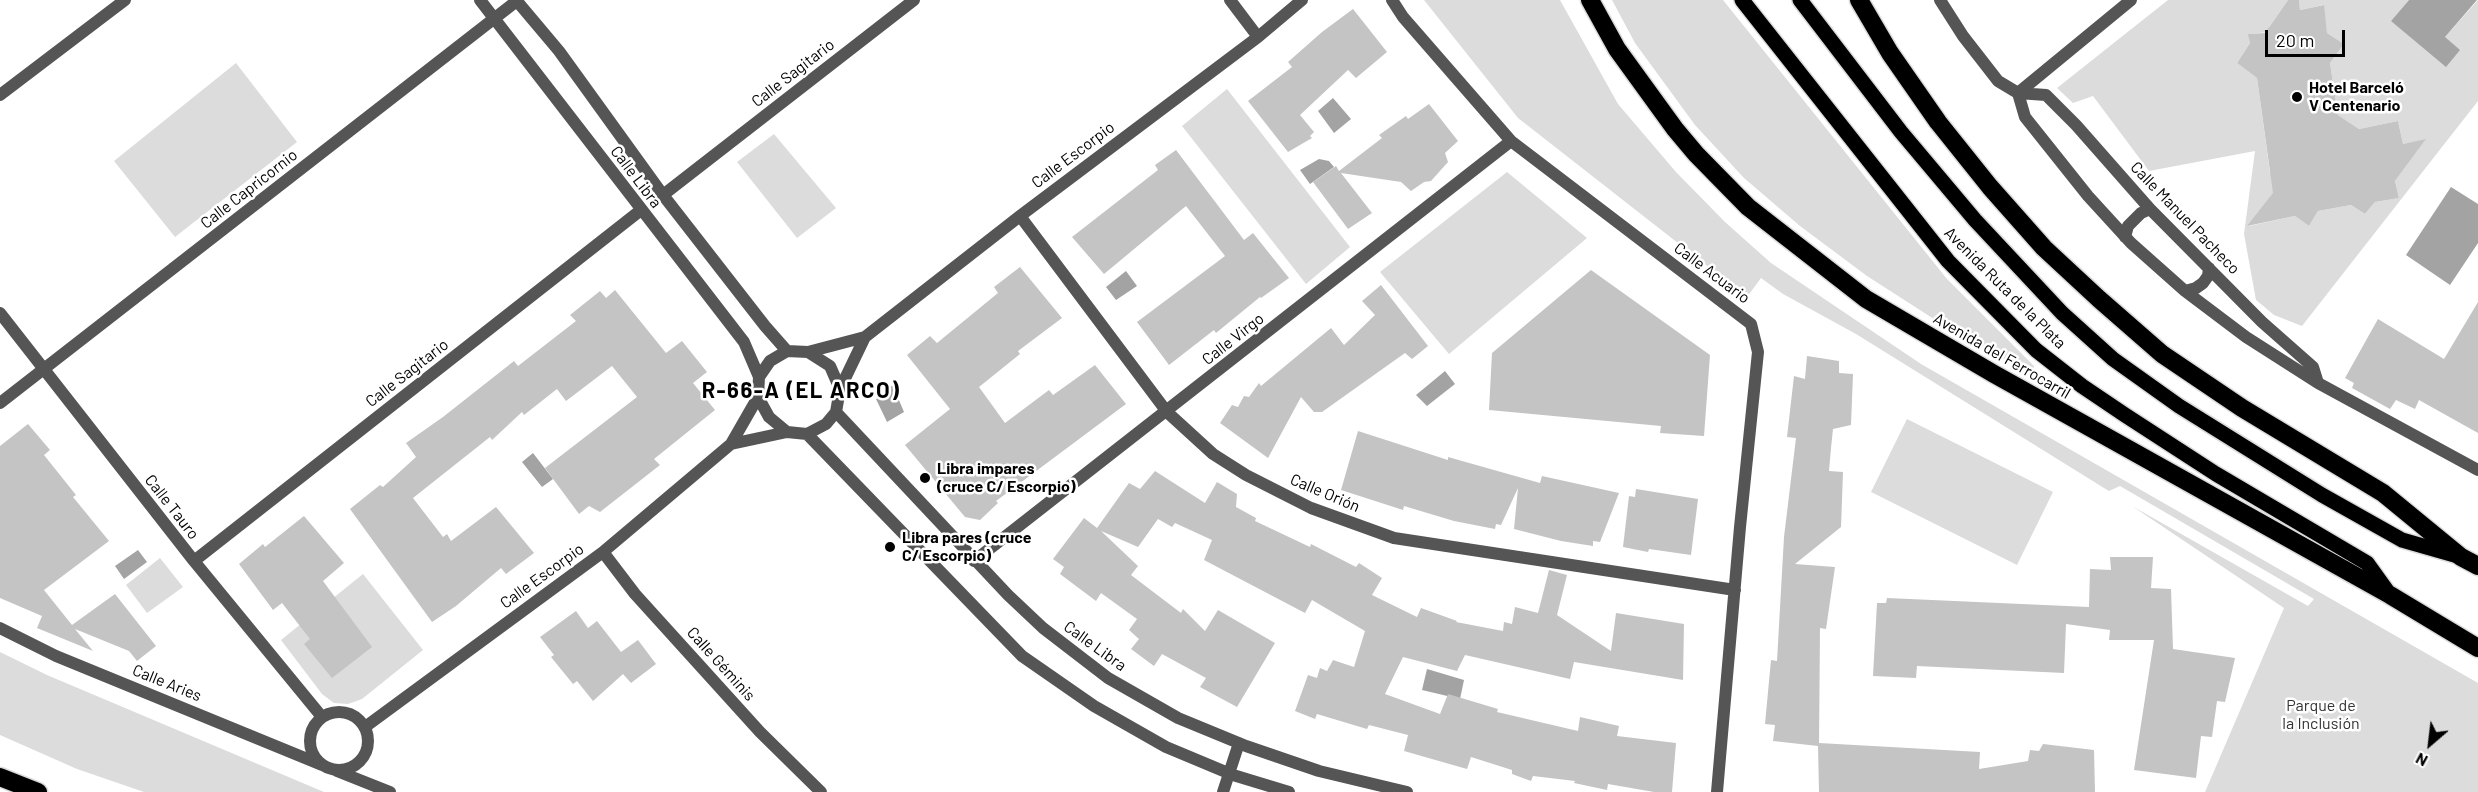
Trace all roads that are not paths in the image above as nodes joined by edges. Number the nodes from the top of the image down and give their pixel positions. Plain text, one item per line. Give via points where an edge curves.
1 (125, 0) edge
2 (480, 0) edge
3 (517, 0) edge
4 (914, 0) edge
5 (1230, 0) edge
6 (1302, 0) edge
7 (1392, 0) edge
8 (1590, 0) edge
9 (1742, 0) edge
10 (1800, 0) edge
11 (1859, 0) edge
12 (1940, 0) edge
13 (2131, 0) edge
14 (494, 18) junction
15 (1258, 37) junction
16 (2018, 93) junction
17 (0, 95) edge
18 (1511, 141) junction
19 (663, 195) junction
20 (2150, 209) junction
21 (641, 210) junction
22 (1020, 216) junction
23 (2125, 237) junction
24 (2209, 268) junction
25 (2185, 291) junction
26 (0, 313) edge
27 (865, 337) junction
28 (787, 351) junction
29 (808, 352) junction
30 (44, 370) junction
31 (759, 377) junction
32 (2318, 382) junction
33 (840, 389) junction
34 (758, 397) junction
35 (0, 403) edge
36 (836, 412) junction
37 (1167, 412) junction
38 (787, 432) junction
39 (807, 434) junction
40 (731, 444) junction
41 (2478, 470) edge
42 (603, 552) junction
43 (2461, 557) junction
44 (194, 561) junction
45 (974, 561) junction
46 (2478, 566) edge
47 (1735, 590) junction
48 (2390, 595) junction
49 (0, 628) edge
50 (2473, 646) edge
51 (322, 717) junction
52 (365, 727) junction
53 (1239, 743) junction
54 (322, 765) junction
55 (336, 771) junction
56 (1229, 772) junction
57 (0, 777) edge
58 (38, 792) edge
59 (390, 792) edge
60 (821, 792) edge
61 (1223, 792) edge
62 (1289, 792) edge
63 (1407, 792) edge
64 (1717, 792) edge

1 - 17 street
2 - 14 street, Calle Libra
3 - 14 street, Calle Capricornio
3 - 19 street, Calle Libra via 559,51
4 - 19 street, Calle Sagitario
5 - 15 street
6 - 15 street, Calle Escorpio
7 - 18 street, Calle Acuario
8 - 48 highway, Avenida del Ferrocarril via 1617,49 1696,154 1748,207 1866,299
9 - 48 main road, Avenida Ruta de la Plata via 1948,261 2036,350 2082,386 2216,474 2367,564
10 - 43 main road, Avenida Ruta de la Plata via 1901,132 1975,220 2062,313 2113,359 2179,406 2372,523 2402,540
11 - 43 highway via 1938,122 1990,187 2044,248 2099,299 2162,354 2242,408 2383,493
12 - 16 street, Calle Manuel Pacheco via 1998,81
13 - 16 street
14 - 21 street, Calle Libra
14 - 30 street, Calle Capricornio
15 - 22 street, Calle Escorpio
16 - 20 street, Calle Manuel Pacheco via 2046,95
16 - 23 street, Calle Manuel Pacheco via 2025,117
18 - 37 street, Calle Virgo
18 - 47 street, Calle Acuario via 1751,324 1758,352
19 - 28 street, Calle Libra
20 - 23 street via 2128,226
20 - 24 street, Calle Manuel Pacheco
21 - 31 street, Calle Libra via 744,342
21 - 44 street, Calle Sagitario
22 - 27 street, Calle Escorpio
22 - 37 street, Calle Orión
23 - 25 street, Calle Manuel Pacheco
24 - 25 street via 2203,283
24 - 32 street, Calle Manuel Pacheco via 2313,367
25 - 32 street, Calle Manuel Pacheco via 2246,337
26 - 30 street, Calle Tauro
27 - 29 street, Calle Escorpio
27 - 33 street, Calle Escorpio
28 - 29 street
28 - 31 street via 770,361
29 - 33 street via 830,366
30 - 35 street, Calle Capricornio
30 - 44 street, Calle Tauro
31 - 34 street
32 - 41 street, Calle Manuel Pacheco
33 - 36 street
34 - 38 street via 769,417
34 - 40 street
36 - 39 street via 826,424
36 - 45 street, Calle Libra
37 - 45 street, Calle Virgo
37 - 47 street, Calle Orión via 1213,454 1246,475 1311,508 1394,538
38 - 39 street
38 - 40 street
39 - 56 street via 1022,656 1094,706 1166,747
40 - 42 street, Calle Escorpio
42 - 52 street, Calle Escorpio
42 - 60 street, Calle Géminis via 635,594 752,723
43 - 46 highway
44 - 51 street, Calle Tauro
45 - 53 street, Calle Libra via 1043,628 1108,678 1178,718
47 - 64 street, Calle Acuario
48 - 50 highway, Avenida del Ferrocarril
49 - 54 street, Calle Aries via 56,656
51 - 52 street via 331,713 350,714
51 - 54 street via 315,724 310,744
52 - 55 street via 369,745 366,754 354,767
53 - 56 street
53 - 63 street, Calle Libra via 1319,771
54 - 55 street
55 - 59 street
56 - 61 street
56 - 62 street
57 - 58 highway

